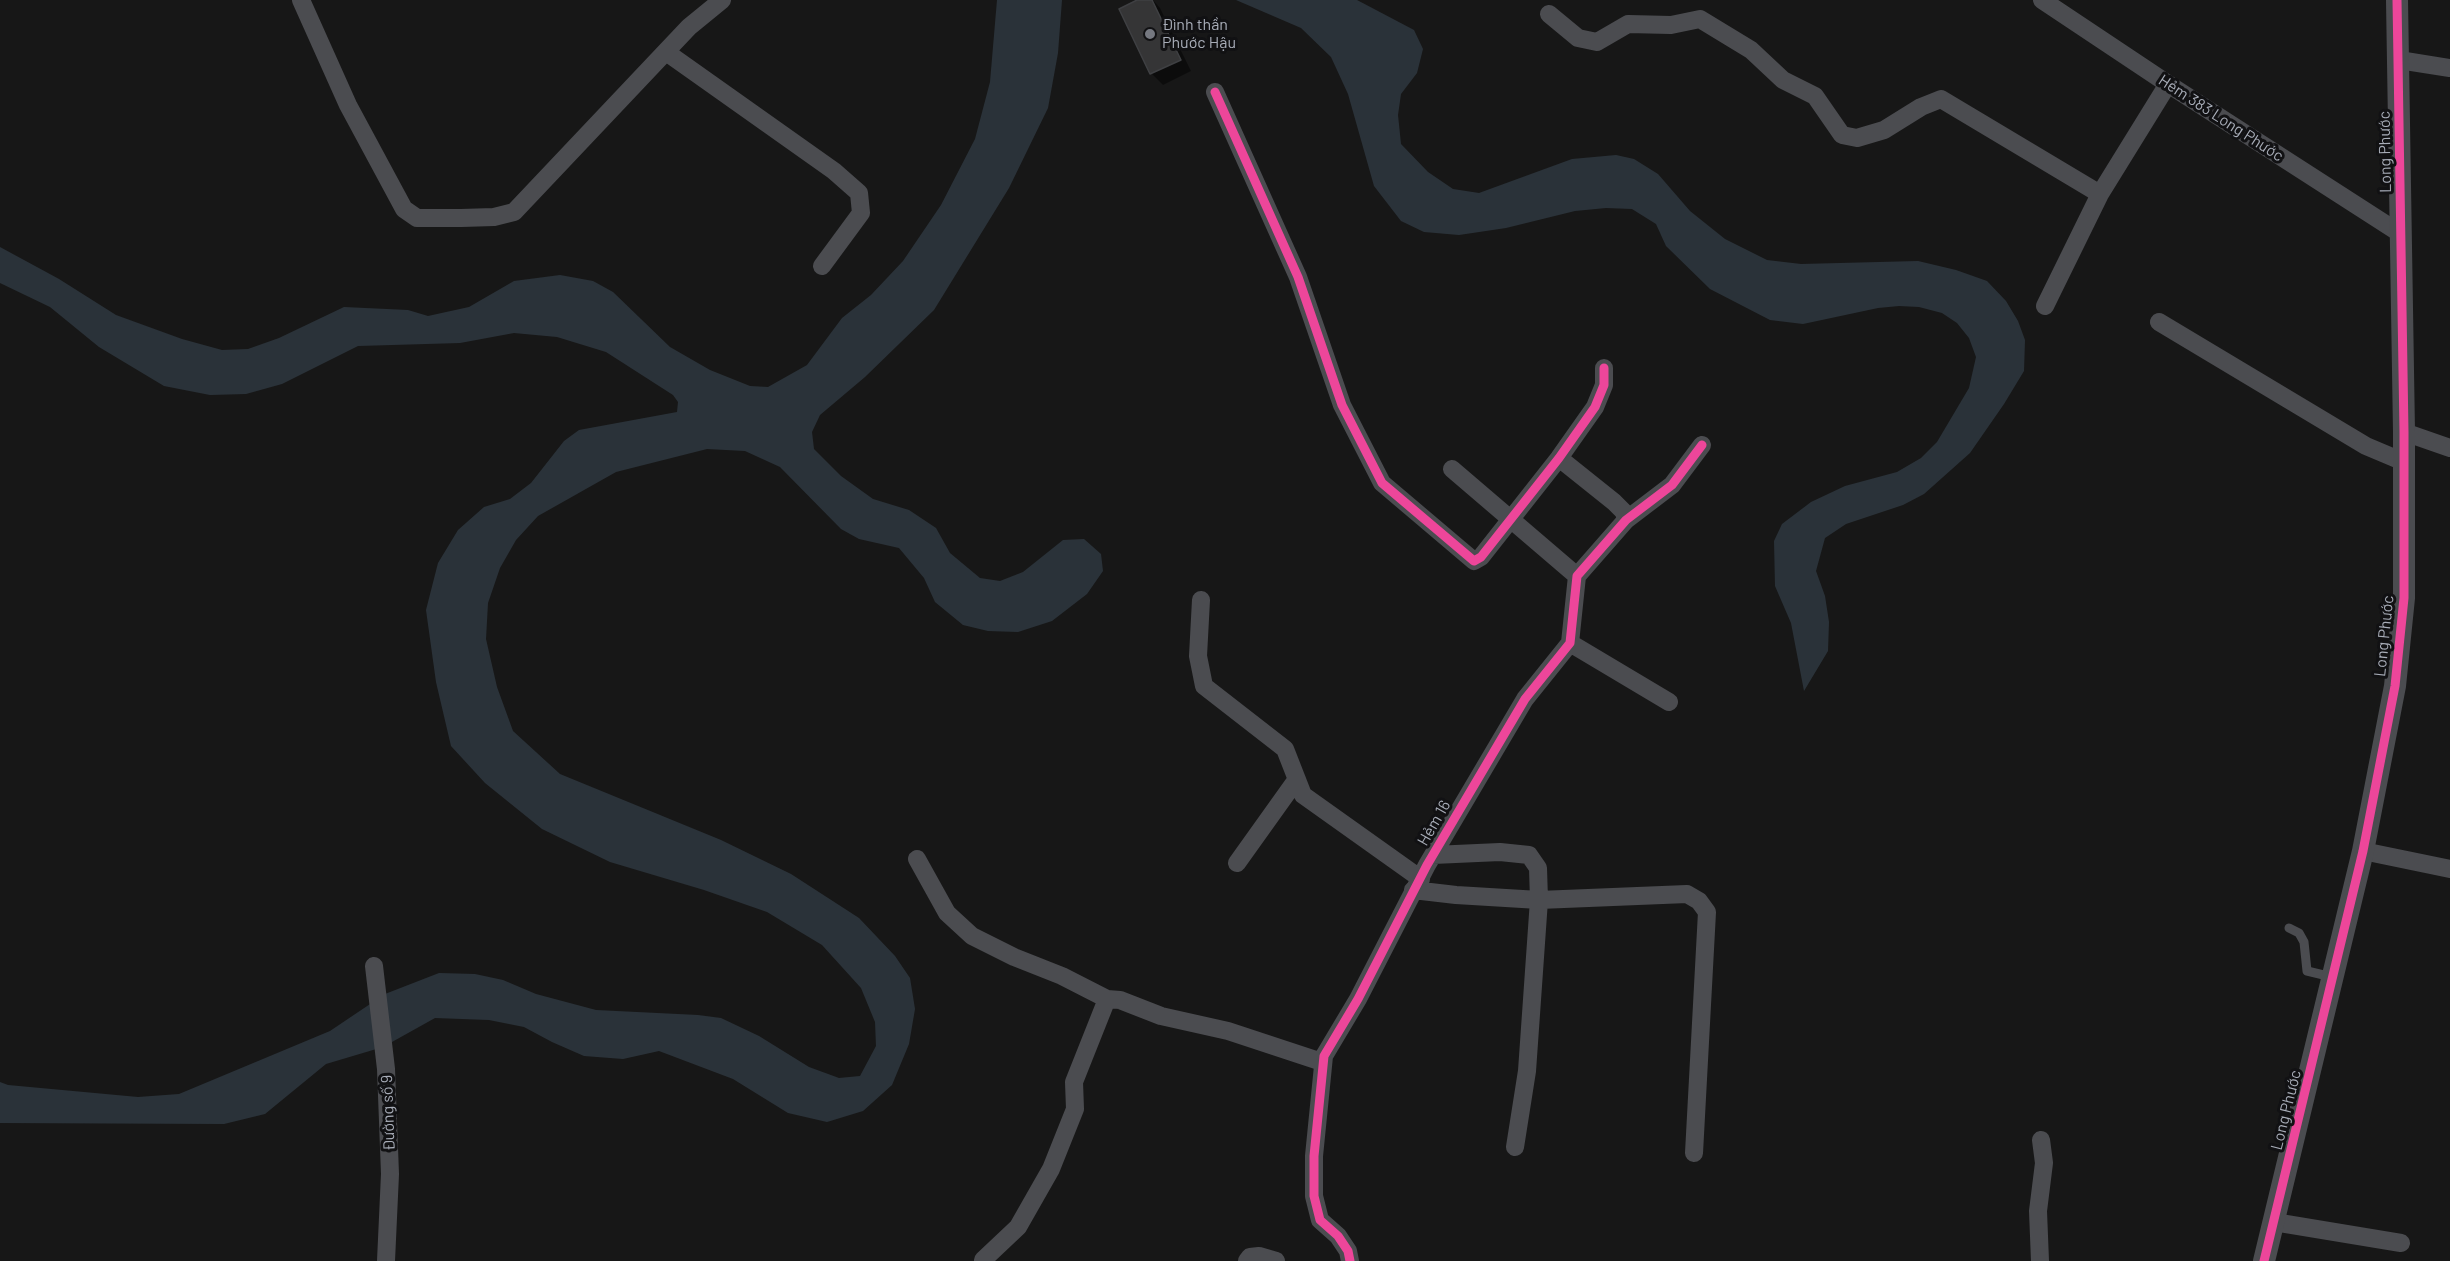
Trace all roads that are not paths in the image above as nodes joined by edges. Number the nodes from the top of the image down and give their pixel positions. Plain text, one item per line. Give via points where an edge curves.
1 (301, 0) edge
2 (722, 0) edge
3 (2042, 0) edge
4 (2397, 0) edge
5 (1549, 14) dead end
6 (666, 52) junction
7 (2398, 60) junction
8 (2450, 68) edge
9 (2168, 84) junction
10 (1215, 92) dead end
11 (2100, 194) junction
12 (2401, 234) junction
13 (822, 266) dead end
14 (2045, 306) dead end
15 (2159, 322) dead end
16 (1604, 368) dead end
17 (2404, 432) junction
18 (1702, 445) dead end
19 (2450, 448) edge
20 (1559, 459) junction
21 (2404, 462) junction
22 (1452, 469) dead end
23 (1510, 520) junction
24 (1626, 520) junction
25 (1577, 576) junction
26 (1201, 600) dead end
27 (1570, 643) junction
28 (1669, 702) dead end
29 (1297, 779) junction
30 (2363, 851) junction
31 (1433, 855) junction
32 (917, 859) dead end
33 (1237, 863) dead end
34 (2450, 869) edge
35 (1417, 885) junction
36 (1539, 900) junction
37 (2289, 928) dead end
38 (374, 966) dead end
39 (2334, 977) junction
40 (1107, 999) junction
41 (1322, 1062) junction
42 (2041, 1140) dead end
43 (1515, 1147) dead end
44 (1694, 1154) dead end
45 (2274, 1222) junction
46 (2401, 1243) dead end
47 (983, 1260) edge
48 (386, 1261) edge
49 (1247, 1261) edge
50 (1276, 1261) edge
51 (1350, 1261) edge
52 (2040, 1261) edge
53 (2264, 1261) edge

1 - 6 street via 348,105 404,209 417,218 494,217 514,212
2 - 6 street
3 - 9 street, Hẻm 383 Long Phước
4 - 7 street, Long Phước
5 - 11 street via 1578,38 1597,42 1628,24 1671,25 1700,19 1751,50 1783,80 1815,96 1842,135 1857,138 1884,130 1941,99
6 - 13 street via 834,171 859,193 861,213
7 - 8 street
7 - 12 street, Long Phước
9 - 11 street
9 - 12 street, Hẻm 383 Long Phước
10 - 23 street via 1298,277 1342,405 1382,483 1474,561
11 - 14 street
12 - 17 street, Long Phước
15 - 21 street via 2366,446
16 - 20 street via 1604,385 1595,407
17 - 19 street
17 - 21 street, Long Phước
18 - 24 street via 1672,485
20 - 23 street
20 - 24 street via 1614,502
21 - 30 street, Long Phước via 2404,598 2395,686
22 - 23 street
23 - 25 street
24 - 25 street
25 - 27 street
26 - 29 street via 1198,656 1204,686 1285,749
27 - 28 street
27 - 31 street, Hẻm 16 via 1525,699
29 - 33 street
29 - 35 street via 1304,795
30 - 34 street
30 - 39 street, Long Phước
31 - 35 street, Hẻm 16
31 - 36 street via 1529,855 1538,868
32 - 40 street via 947,913 972,936
35 - 36 street via 1456,896
35 - 41 street, Hẻm 16
36 - 43 street via 1527,1071
36 - 44 street via 1687,894 1707,912
37 - 39 lane via 2299,933 2304,942 2307,970
38 - 48 street, Đường số 9 via 386,1069 390,1174
39 - 45 street, Long Phước
40 - 41 street via 1228,1031
40 - 47 street via 1074,1082 1075,1109 1051,1169 1018,1227
41 - 51 street, Hẻm 16 via 1314,1196 1320,1221 1338,1236
42 - 52 street via 2044,1163 2038,1211
45 - 46 street
45 - 53 street, Long Phước
49 - 50 street via 1259,1256

